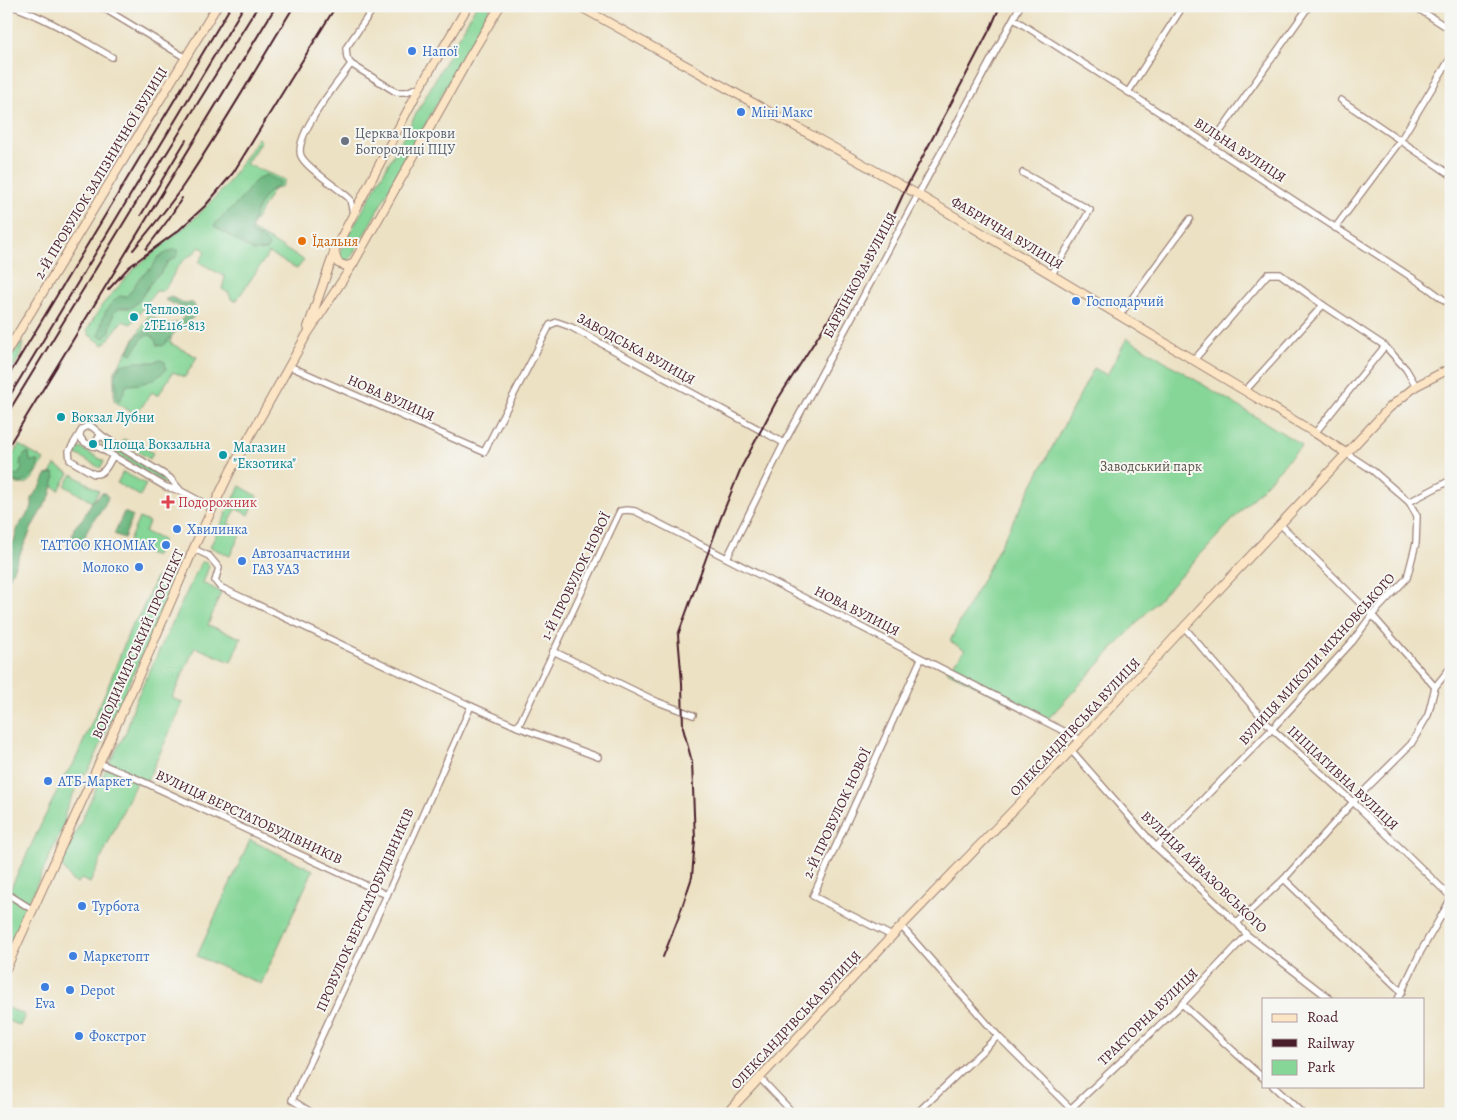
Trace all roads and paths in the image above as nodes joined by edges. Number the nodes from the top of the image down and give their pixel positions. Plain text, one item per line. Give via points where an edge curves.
1 (12, 6) edge
2 (100, 6) edge
3 (217, 6) edge
4 (375, 6) edge
5 (468, 6) edge
6 (500, 6) edge
7 (579, 6) edge
8 (1020, 6) edge
9 (1183, 6) edge
10 (1309, 6) edge
11 (1414, 6) edge
12 (1014, 19) junction
13 (1451, 30) edge
14 (112, 57) dead end
15 (1451, 57) edge
16 (186, 58) junction
17 (351, 64) junction
18 (420, 87) junction
19 (1128, 92) junction
20 (1341, 100) dead end
21 (1400, 141) junction
22 (1210, 146) junction
23 (1023, 173) dead end
24 (1451, 175) edge
25 (917, 194) junction
26 (353, 216) junction
27 (1190, 219) dead end
28 (1335, 228) junction
29 (334, 251) junction
30 (353, 264) junction
31 (1052, 274) junction
32 (1323, 305) junction
33 (1451, 305) edge
34 (1119, 316) junction
35 (306, 336) junction
36 (1385, 346) junction
37 (6, 353) edge
38 (1194, 360) junction
39 (289, 366) junction
40 (1451, 368) edge
41 (1416, 386) junction
42 (1245, 391) junction
43 (1315, 432) junction
44 (80, 433) junction
45 (104, 437) junction
46 (784, 443) junction
47 (98, 447) junction
48 (484, 452) joint
49 (1346, 453) junction
50 (113, 456) junction
51 (1451, 480) edge
52 (181, 491) junction
53 (1409, 502) junction
54 (213, 508) junction
55 (620, 511) joint
56 (1280, 524) junction
57 (194, 549) junction
58 (727, 558) junction
59 (1372, 615) junction
60 (1184, 627) junction
61 (553, 651) junction
62 (921, 659) junction
63 (1451, 667) edge
64 (1435, 687) junction
65 (470, 706) junction
66 (692, 715) dead end
67 (518, 727) junction
68 (1272, 728) junction
69 (1081, 740) junction
70 (1071, 750) junction
71 (598, 757) dead end
72 (99, 764) junction
73 (1353, 802) junction
74 (1156, 847) junction
75 (1284, 879) junction
76 (6, 893) edge
77 (387, 895) junction
78 (1451, 897) edge
79 (33, 910) junction
80 (1443, 913) junction
81 (1451, 920) edge
82 (1237, 923) junction
83 (902, 927) junction
84 (1247, 935) junction
85 (892, 936) junction
86 (6, 969) edge
87 (1402, 992) junction
88 (1329, 998) edge
89 (1399, 998) edge
90 (1182, 1004) junction
91 (998, 1036) junction
92 (759, 1077) junction
93 (1262, 1077) edge
94 (1275, 1088) edge
95 (1071, 1108) junction
96 (314, 1114) edge
97 (726, 1114) edge
98 (794, 1114) edge
99 (916, 1114) edge
100 (1065, 1114) edge
101 (1076, 1114) edge
102 (1303, 1114) edge

1 - 14 street
2 - 16 street
3 - 16 main road, 2-Й ПРОВУЛОК ЗАЛІЗНИЧНОЇ ВУЛИЦІ
4 - 17 street via 346,48
5 - 18 main road, ВОЛОДИМИРСЬКИЙ ПРОСПЕКТ
6 - 30 main road, ВОЛОДИМИРСЬКИЙ ПРОСПЕКТ
7 - 25 main road, ФАБРИЧНА ВУЛИЦЯ
8 - 12 street, БАРВІНКОВА ВУЛИЦЯ
9 - 19 street
10 - 22 street
11 - 13 street
12 - 19 street, ВІЛЬНА ВУЛИЦЯ
12 - 25 street, БАРВІНКОВА ВУЛИЦЯ
15 - 21 street
16 - 37 main road, 2-Й ПРОВУЛОК ЗАЛІЗНИЧНОЇ ВУЛИЦІ
17 - 18 street via 396,92
17 - 26 street via 314,116 300,144 301,156 308,165 350,199
18 - 26 main road, ВОЛОДИМИРСЬКИЙ ПРОСПЕКТ
19 - 22 street, ВІЛЬНА ВУЛИЦЯ
20 - 21 street
21 - 24 street
21 - 28 street
22 - 28 street, ВІЛЬНА ВУЛИЦЯ
23 - 31 street via 1090,210
25 - 31 main road, ФАБРИЧНА ВУЛИЦЯ
25 - 46 street, БАРВІНКОВА ВУЛИЦЯ
26 - 29 main road, ВОЛОДИМИРСЬКИЙ ПРОСПЕКТ
27 - 34 street
28 - 33 street, ВІЛЬНА ВУЛИЦЯ
29 - 30 main road via 338,263
29 - 35 main road, ВОЛОДИМИРСЬКИЙ ПРОСПЕКТ
30 - 35 main road, ВОЛОДИМИРСЬКИЙ ПРОСПЕКТ
31 - 34 main road, ФАБРИЧНА ВУЛИЦЯ
32 - 36 street
32 - 38 street via 1280,274 1268,274
32 - 42 street
34 - 38 main road, ФАБРИЧНА ВУЛИЦЯ
35 - 39 main road, ВОЛОДИМИРСЬКИЙ ПРОСПЕКТ
36 - 41 street via 1406,369
36 - 43 street
38 - 42 main road, ФАБРИЧНА ВУЛИЦЯ
39 - 48 street, НОВА ВУЛИЦЯ
39 - 54 main road, ВОЛОДИМИРСЬКИЙ ПРОСПЕКТ
40 - 41 main road, ОЛЕКСАНДРІВСЬКА ВУЛИЦЯ
41 - 49 main road, ОЛЕКСАНДРІВСЬКА ВУЛИЦЯ via 1389,408
42 - 43 main road, ФАБРИЧНА ВУЛИЦЯ
43 - 49 main road, ФАБРИЧНА ВУЛИЦЯ
44 - 45 street via 84,427 91,426
44 - 47 street via 82,440
44 - 50 street via 69,451 70,460 99,474
45 - 47 street via 96,440
45 - 52 street via 170,478
46 - 48 street, ЗАВОДСЬКА ВУЛИЦЯ via 557,322 550,324
46 - 58 street, БАРВІНКОВА ВУЛИЦЯ
47 - 50 street
49 - 53 street, ФАБРИЧНА ВУЛИЦЯ via 1372,470
49 - 56 main road, ОЛЕКСАНДРІВСЬКА ВУЛИЦЯ
50 - 52 street via 166,487
51 - 53 street
52 - 54 street
53 - 59 street, ВУЛИЦЯ МИКОЛИ МІХНОВСЬКОГО via 1417,516 1416,543 1407,578
54 - 57 main road, ВОЛОДИМИРСЬКИЙ ПРОСПЕКТ
55 - 58 street, НОВА ВУЛИЦЯ via 635,511
55 - 61 street, 1-Й ПРОВУЛОК НОВОЇ
56 - 59 street
56 - 60 main road, ОЛЕКСАНДРІВСЬКА ВУЛИЦЯ
57 - 65 street via 210,556 219,568 215,581 220,587
57 - 72 main road, ВОЛОДИМИРСЬКИЙ ПРОСПЕКТ
58 - 62 street, НОВА ВУЛИЦЯ
59 - 64 street
59 - 68 street, ВУЛИЦЯ МИКОЛИ МІХНОВСЬКОГО via 1352,642
60 - 68 street, ІНІЦІАТИВНА ВУЛИЦЯ
60 - 69 main road, ОЛЕКСАНДРІВСЬКА ВУЛИЦЯ
61 - 66 street, 1-Й ПРОВУЛОК НОВОЇ
61 - 67 street, 1-Й ПРОВУЛОК НОВОЇ
62 - 69 street, НОВА ВУЛИЦЯ
62 - 85 street, 2-Й ПРОВУЛОК НОВОЇ via 813,896
63 - 64 street
64 - 73 street via 1428,715 1411,744
65 - 67 street
65 - 77 street, ПРОВУЛОК ВЕРСТАТОБУДІВНИКІВ
67 - 71 street
68 - 73 street, ІНІЦІАТИВНА ВУЛИЦЯ
68 - 74 street, ВУЛИЦЯ МИКОЛИ МІХНОВСЬКОГО
69 - 70 main road, ОЛЕКСАНДРІВСЬКА ВУЛИЦЯ
70 - 74 street, ВУЛИЦЯ АЙВАЗОВСЬКОГО
70 - 83 main road, ОЛЕКСАНДРІВСЬКА ВУЛИЦЯ
72 - 77 street, ВУЛИЦЯ ВЕРСТАТОБУДІВНИКІВ
72 - 79 main road, ВОЛОДИМИРСЬКИЙ ПРОСПЕКТ
73 - 75 street
73 - 78 street, ІНІЦІАТИВНА ВУЛИЦЯ
74 - 82 street, ВУЛИЦЯ АЙВАЗОВСЬКОГО
75 - 82 street
75 - 87 street
76 - 79 street
77 - 96 street, ПРОВУЛОК ВЕРСТАТОБУДІВНИКІВ via 292,1100
78 - 80 street, ІНІЦІАТИВНА ВУЛИЦЯ
79 - 86 main road, ВОЛОДИМИРСЬКИЙ ПРОСПЕКТ
80 - 81 street
80 - 87 street
82 - 84 street, ВУЛИЦЯ АЙВАЗОВСЬКОГО
83 - 85 main road, ОЛЕКСАНДРІВСЬКА ВУЛИЦЯ
83 - 91 street
84 - 88 street, ВУЛИЦЯ АЙВАЗОВСЬКОГО
84 - 90 street, ТРАКТОРНА ВУЛИЦЯ
85 - 92 main road, ОЛЕКСАНДРІВСЬКА ВУЛИЦЯ
87 - 89 street
90 - 93 street
90 - 95 street, ТРАКТОРНА ВУЛИЦЯ
91 - 95 street
91 - 99 street
92 - 97 main road, ОЛЕКСАНДРІВСЬКА ВУЛИЦЯ
92 - 98 street
94 - 102 street
95 - 100 street, ТРАКТОРНА ВУЛИЦЯ
95 - 101 street

